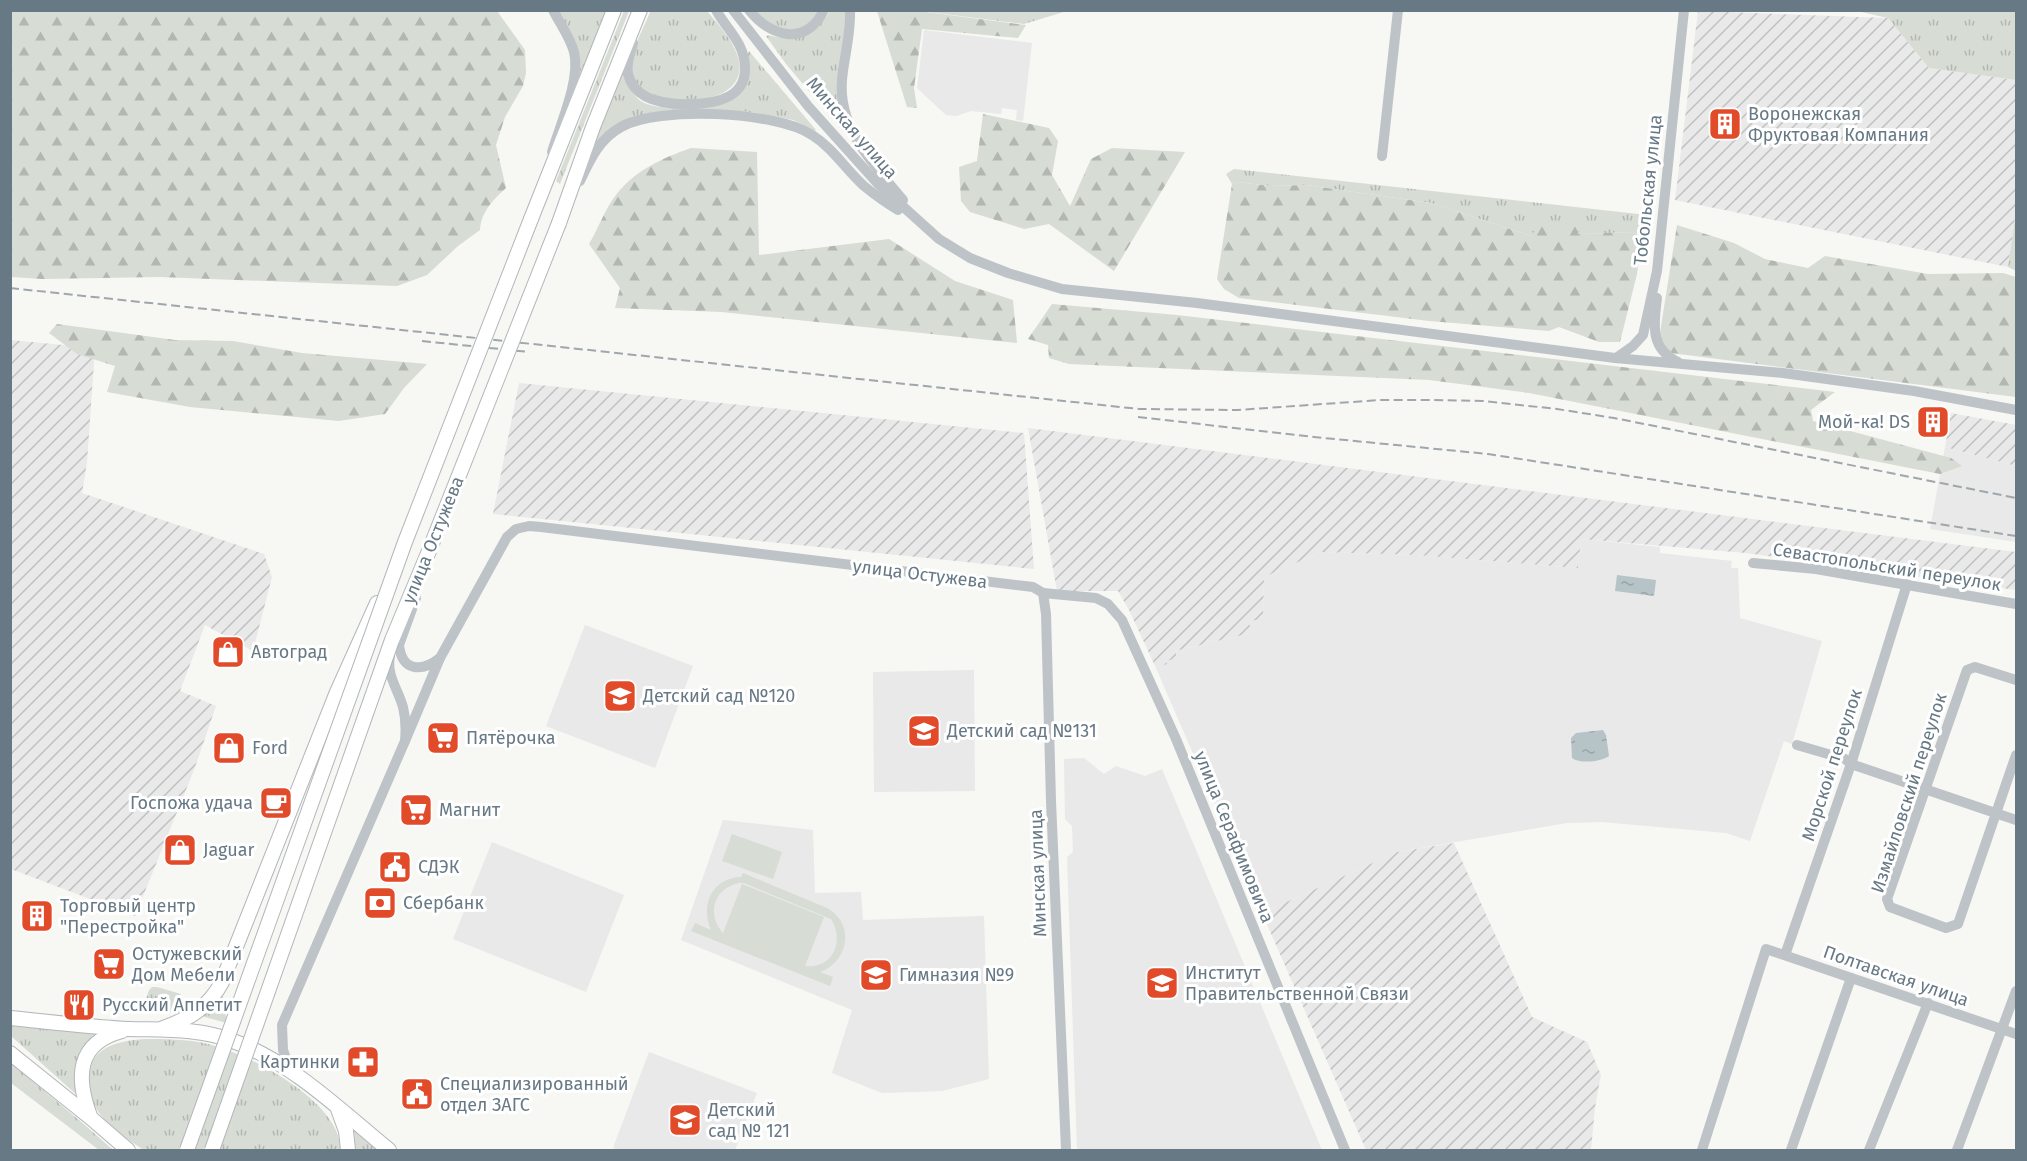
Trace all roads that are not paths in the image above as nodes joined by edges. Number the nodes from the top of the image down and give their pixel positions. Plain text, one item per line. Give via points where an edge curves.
1 (553, 10) edge
2 (614, 10) edge
3 (642, 10) edge
4 (716, 10) edge
5 (733, 10) edge
6 (749, 10) edge
7 (824, 10) edge
8 (850, 10) edge
9 (1398, 10) edge
10 (1684, 10) edge
11 (1382, 156) dead end
12 (531, 219) junction
13 (559, 223) junction
14 (928, 231) junction
15 (1657, 271) junction
16 (1615, 358) junction
17 (1684, 364) junction
18 (2016, 410) edge
19 (405, 542) junction
20 (429, 551) junction
21 (1753, 563) dead end
22 (1908, 584) junction
23 (1043, 593) junction
24 (2016, 604) edge
25 (392, 640) junction
26 (440, 658) junction
27 (2016, 680) edge
28 (405, 741) junction
29 (1797, 745) dead end
30 (2016, 755) edge
31 (1851, 764) junction
32 (1925, 790) junction
33 (1997, 813) junction
34 (2016, 820) edge
35 (1785, 955) junction
36 (1851, 978) junction
37 (2016, 991) edge
38 (1928, 1003) junction
39 (10, 1018) edge
40 (163, 1028) junction
41 (130, 1029) junction
42 (2003, 1030) junction
43 (2016, 1034) edge
44 (10, 1053) edge
45 (290, 1070) junction
46 (338, 1109) junction
47 (91, 1118) junction
48 (128, 1150) edge
49 (187, 1150) edge
50 (212, 1150) edge
51 (348, 1150) edge
52 (389, 1150) edge
53 (1066, 1150) edge
54 (1345, 1150) edge
55 (1702, 1150) edge
56 (1791, 1150) edge
57 (1869, 1150) edge
58 (1957, 1150) edge

1 - 12 street via 573,51 575,69
2 - 12 main road, улица Остужева
3 - 4 street via 629,55 631,81 652,100 684,105 723,101 735,94 745,76 739,44
3 - 13 main road, улица Остужева via 593,127
5 - 14 street, Минская улица via 853,158
6 - 7 street via 769,29 790,34 808,29
8 - 14 street via 842,90 847,121 863,150
9 - 11 street
10 - 15 street, Тобольская улица
12 - 19 main road, улица Остужева, bridge
13 - 14 street via 598,146 620,128 658,117 728,115 776,120 812,134 863,185
13 - 20 main road, улица Остужева, bridge
14 - 16 street, Минская улица via 996,269 1062,289
15 - 16 street, Тобольская улица via 1643,335
15 - 17 street via 1655,336 1665,355
16 - 17 street, Минская улица
17 - 18 street, Минская улица via 1895,388
19 - 40 main road, улица Остужева via 338,692 222,982 206,1006
19 - 49 main road, bridge
20 - 25 main road, улица Остужева
20 - 26 street via 399,645 407,664 416,668
21 - 22 street, Севастопольский переулок
22 - 24 street, Севастопольский переулок
22 - 31 street, Морской переулок
23 - 26 street, улица Остужева via 1027,586 529,526 516,529 507,537
23 - 53 street, Минская улица
23 - 54 street, улица Серафимовича via 1096,598 1108,604 1122,620 1176,739
25 - 28 street, улица Остужева via 388,666 403,706
25 - 50 main road, bridge
26 - 28 street, улица Остужева
27 - 32 street, Измайловский переулок via 1975,667 1967,670
28 - 45 street, улица Остужева via 282,1025 283,1050
29 - 31 street
30 - 33 street, Измайловский переулок
31 - 32 street
31 - 35 street, Морской переулок
32 - 33 street
32 - 33 street, Измайловский переулок via 1887,899 1890,907 1946,928 1958,924
33 - 34 street
35 - 36 street, Полтавская улица
35 - 55 street, Полтавская улица via 1766,949
36 - 38 street, Полтавская улица
36 - 56 street
37 - 42 street
38 - 42 street, Полтавская улица
38 - 57 street
39 - 41 main road
40 - 41 main road
40 - 45 main road via 232,1041
41 - 47 main road via 101,1040 84,1060 82,1088
42 - 43 street, Полтавская улица
42 - 58 street
44 - 47 main road
45 - 46 main road
46 - 51 main road
46 - 52 main road
47 - 48 main road

